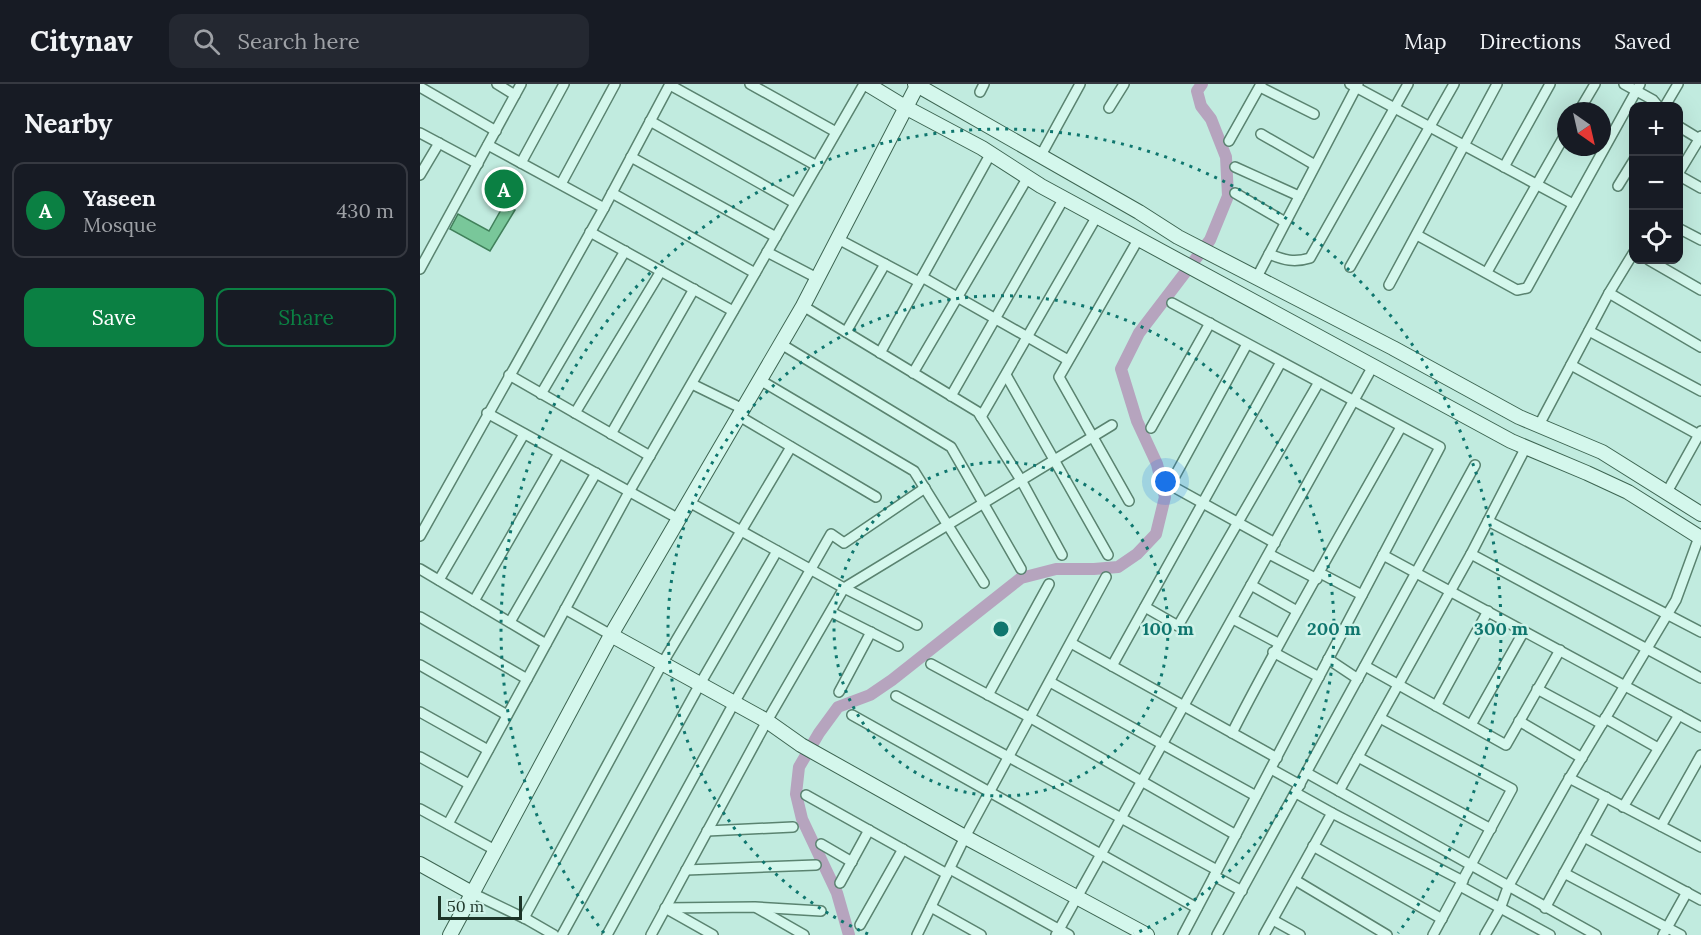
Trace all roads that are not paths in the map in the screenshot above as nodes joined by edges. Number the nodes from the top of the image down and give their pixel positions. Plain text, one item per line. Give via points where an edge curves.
1 (496, 84) edge
2 (521, 84) edge
3 (564, 84) edge
4 (615, 84) edge
5 (670, 84) edge
6 (750, 84) edge
7 (865, 84) edge
8 (917, 84) edge
9 (1080, 84) edge
10 (1124, 84) edge
11 (1408, 84) edge
12 (1454, 84) edge
13 (1497, 84) edge
14 (1550, 84) edge
15 (1595, 84) edge
16 (1624, 84) edge
17 (1678, 84) edge
18 (1355, 85) edge
19 (1260, 86) edge
20 (420, 87) edge
21 (1638, 87) edge
22 (515, 94) junction
23 (1584, 102) edge
24 (1655, 102) edge
25 (1667, 102) edge
26 (905, 107) junction
27 (1110, 108) dead end
28 (1395, 108) junction
29 (1314, 114) dead end
30 (650, 121) junction
31 (1430, 127) junction
32 (1683, 129) edge
33 (496, 131) junction
34 (836, 132) junction
35 (420, 133) edge
36 (1261, 134) dead end
37 (1700, 139) edge
38 (1229, 141) dead end
39 (439, 143) junction
40 (488, 145) junction
41 (1465, 146) junction
42 (1557, 148) edge
43 (991, 153) junction
44 (1040, 156) junction
45 (631, 157) junction
46 (521, 163) junction
47 (477, 164) junction
48 (1315, 165) junction
49 (817, 166) junction
50 (1683, 166) edge
51 (1235, 167) dead end
52 (1504, 167) junction
53 (1629, 168) edge
54 (420, 175) edge
55 (1028, 177) junction
56 (1683, 177) edge
57 (561, 184) junction
58 (1536, 184) junction
59 (1618, 186) dead end
60 (1701, 188) edge
61 (612, 193) junction
62 (1235, 193) dead end
63 (1299, 196) junction
64 (1064, 198) junction
65 (795, 203) junction
66 (1573, 204) junction
67 (604, 208) junction
68 (1097, 216) junction
69 (1286, 222) junction
70 (1683, 231) edge
71 (590, 232) junction
72 (1417, 235) junction
73 (776, 237) junction
74 (1139, 238) junction
75 (838, 239) junction
76 (1701, 240) edge
77 (625, 251) junction
78 (767, 252) junction
79 (1269, 254) junction
80 (1629, 260) edge
81 (885, 264) junction
82 (1656, 264) edge
83 (1350, 267) dead end
84 (420, 269) edge
85 (661, 271) junction
86 (1487, 272) junction
87 (755, 273) junction
88 (1257, 277) junction
89 (818, 278) junction
90 (921, 279) junction
91 (1389, 285) dead end
92 (694, 289) junction
93 (1701, 290) edge
94 (1609, 293) junction
95 (958, 297) junction
96 (1172, 303) dead end
97 (803, 306) junction
98 (733, 311) junction
99 (995, 318) junction
100 (1210, 323) junction
101 (1589, 331) junction
102 (846, 332) junction
103 (1027, 337) junction
104 (781, 344) junction
105 (1247, 344) junction
106 (1701, 348) edge
107 (880, 353) junction
108 (1068, 360) junction
109 (1281, 362) junction
110 (1571, 365) junction
111 (1373, 366) junction
112 (913, 373) junction
113 (509, 375) junction
114 (1005, 375) junction
115 (760, 380) junction
116 (1318, 382) junction
117 (692, 384) junction
118 (1701, 391) edge
119 (541, 394) junction
120 (951, 396) junction
121 (1354, 401) junction
122 (741, 412) junction
123 (487, 413) junction
124 (575, 413) junction
125 (981, 417) junction
126 (1112, 425) dead end
127 (1539, 425) junction
128 (1401, 427) junction
129 (1151, 428) dead end
130 (1700, 433) edge
131 (524, 434) junction
132 (611, 434) junction
133 (1092, 436) junction
134 (790, 447) junction
135 (1526, 447) junction
136 (559, 453) junction
137 (650, 456) junction
138 (1055, 459) junction
139 (1475, 465) dead end
140 (596, 473) junction
141 (1021, 480) junction
142 (925, 488) junction
143 (629, 492) junction
144 (1667, 492) junction
145 (876, 497) dead end
146 (1130, 501) dead end
147 (689, 502) junction
148 (984, 503) junction
149 (1203, 503) junction
150 (1701, 514) edge
151 (679, 519) junction
152 (1488, 521) junction
153 (1238, 522) junction
154 (948, 525) junction
155 (741, 531) junction
156 (420, 536) edge
157 (1700, 537) edge
158 (1275, 543) junction
159 (777, 551) junction
160 (1269, 554) junction
161 (1471, 554) junction
162 (1062, 555) dead end
163 (1108, 555) dead end
164 (1383, 555) junction
165 (420, 569) edge
166 (809, 569) junction
167 (1021, 569) dead end
168 (1417, 572) junction
169 (1318, 576) junction
170 (1106, 577) dead end
171 (439, 580) junction
172 (984, 584) dead end
173 (1049, 584) dead end
174 (1251, 585) junction
175 (844, 588) junction
176 (1451, 591) junction
177 (1362, 595) junction
178 (474, 601) junction
179 (1145, 607) junction
180 (565, 609) junction
181 (1488, 611) junction
182 (831, 612) junction
183 (1297, 612) junction
184 (1668, 614) junction
185 (420, 617) edge
186 (1233, 619) junction
187 (510, 622) junction
188 (917, 625) dead end
189 (1524, 631) junction
190 (871, 632) junction
191 (1701, 632) edge
192 (611, 636) junction
193 (1071, 643) junction
194 (546, 644) junction
195 (898, 646) dead end
196 (1276, 648) junction
197 (1647, 649) junction
198 (1560, 650) junction
199 (1328, 659) junction
200 (662, 664) junction
201 (931, 664) dead end
202 (420, 665) edge
203 (1112, 666) junction
204 (1365, 666) junction
205 (1319, 677) junction
206 (1701, 678) edge
207 (527, 679) junction
208 (1358, 680) junction
209 (1050, 682) junction
210 (700, 684) junction
211 (1399, 685) junction
212 (1625, 685) junction
213 (1538, 689) junction
214 (839, 692) dead end
215 (988, 695) junction
216 (896, 696) dead end
217 (734, 703) junction
218 (1184, 706) junction
219 (1436, 706) junction
220 (420, 712) edge
221 (507, 715) junction
222 (852, 715) dead end
223 (1679, 715) junction
224 (1030, 718) junction
225 (1380, 718) junction
226 (767, 721) junction
227 (1520, 721) junction
228 (1604, 721) junction
229 (1471, 725) junction
230 (1701, 727) edge
231 (1232, 733) junction
232 (1163, 744) junction
233 (1658, 748) junction
234 (488, 750) junction
235 (1701, 755) edge
236 (420, 757) edge
237 (1358, 757) junction
238 (1009, 758) junction
239 (1276, 758) junction
240 (1582, 758) junction
241 (1271, 769) junction
242 (1307, 773) junction
243 (1569, 778) junction
244 (1142, 782) junction
245 (469, 784) junction
246 (1298, 789) junction
247 (991, 791) junction
248 (1339, 791) junction
249 (806, 795) dead end
250 (1256, 796) junction
251 (1606, 797) junction
252 (1623, 807) junction
253 (420, 808) edge
254 (1332, 813) junction
255 (1121, 819) junction
256 (448, 824) junction
257 (1661, 826) junction
258 (793, 827) dead end
259 (1491, 829) junction
260 (869, 830) junction
261 (707, 831) junction
262 (1236, 835) junction
263 (965, 837) junction
264 (1584, 837) junction
265 (821, 844) dead end
266 (1313, 846) junction
267 (1701, 847) edge
268 (903, 849) junction
269 (495, 850) junction
270 (1102, 854) junction
271 (852, 862) junction
272 (420, 864) edge
273 (816, 865) dead end
274 (1471, 866) junction
275 (686, 870) junction
276 (949, 871) junction
277 (1216, 873) junction
278 (1564, 873) junction
279 (1295, 880) junction
280 (840, 883) dead end
281 (1461, 884) junction
282 (1508, 887) junction
283 (1242, 891) junction
284 (1687, 892) junction
285 (472, 893) junction
286 (1078, 897) junction
287 (1701, 900) edge
288 (755, 907) junction
289 (931, 907) junction
290 (665, 908) junction
291 (1197, 908) junction
292 (1545, 908) junction
293 (1500, 909) junction
294 (821, 911) dead end
295 (524, 918) junction
296 (1442, 919) junction
297 (1273, 920) junction
298 (860, 925) dead end
299 (1665, 931) edge
300 (1058, 932) edge
301 (1543, 933) edge
302 (453, 934) edge
303 (554, 935) edge
304 (562, 935) edge
305 (607, 935) edge
306 (651, 935) edge
307 (713, 935) edge
308 (804, 935) edge
309 (917, 935) edge
310 (981, 935) edge
311 (1069, 935) edge
312 (1147, 935) edge
313 (1183, 935) edge
314 (1217, 935) edge
315 (1264, 935) edge
316 (1300, 935) edge
317 (1387, 935) edge
318 (1433, 935) edge
319 (1485, 935) edge
320 (1596, 935) edge
321 (1681, 935) edge

1 - 22 street
2 - 22 street
3 - 46 street
4 - 57 street
5 - 30 street
5 - 49 street
6 - 34 street
7 - 26 main road
7 - 34 street
8 - 26 main road
8 - 44 main road
9 - 44 street
10 - 27 street
11 - 28 street
12 - 31 street
13 - 41 street
14 - 52 street
15 - 23 street
16 - 21 street
17 - 25 street
18 - 28 street
18 - 48 street
19 - 29 street
19 - 38 street
20 - 33 street
21 - 24 street
21 - 66 street
22 - 33 street
26 - 43 main road
26 - 75 main road
28 - 31 street
28 - 79 street via 1310,258 1287,261
30 - 45 street
30 - 65 street
31 - 41 street
31 - 83 street
32 - 37 street
33 - 40 street
34 - 49 street
35 - 39 street
36 - 48 street
37 - 50 street
39 - 47 street
39 - 54 street
40 - 46 street
40 - 47 street
41 - 52 street
41 - 72 street
42 - 58 street
43 - 55 main road
43 - 90 street
44 - 88 main road via 1178,237
45 - 61 street
45 - 73 street
46 - 57 street
47 - 84 street
48 - 63 street
49 - 65 street
51 - 63 street
52 - 58 street
53 - 59 street
55 - 64 main road
55 - 95 street
56 - 60 street
57 - 67 street
58 - 66 street
58 - 86 street
61 - 67 street
61 - 87 street
62 - 69 street
63 - 69 street
64 - 68 main road
64 - 99 street
65 - 73 street
66 - 86 street via 1527,288 1517,290
67 - 71 street
68 - 74 main road
68 - 103 street
69 - 79 street
70 - 76 street
71 - 77 street
71 - 113 street
72 - 86 street
72 - 91 street
73 - 78 street
74 - 108 street
74 - 111 main road
75 - 81 street
75 - 89 main road
77 - 85 street
77 - 119 street
78 - 87 street
78 - 89 street
79 - 88 street
80 - 94 street
81 - 90 street
81 - 102 street
82 - 93 street
85 - 92 street
85 - 124 street
87 - 98 street
88 - 127 main road
89 - 97 main road
90 - 95 street
90 - 107 street
92 - 98 street
92 - 132 street
94 - 101 street
94 - 106 street
95 - 99 street
95 - 112 street
96 - 100 street
97 - 102 street
97 - 104 main road
98 - 117 street
99 - 103 street
99 - 120 street
100 - 105 street
100 - 129 street
101 - 110 street
101 - 118 street
102 - 107 street
103 - 108 street
103 - 114 street
104 - 115 main road
104 - 148 street via 951,447
105 - 109 street
105 - 149 street via 1170,485
107 - 112 street
108 - 133 street via 1059,377
109 - 116 street
109 - 149 street
110 - 127 street
110 - 130 street
111 - 121 street
111 - 135 main road
112 - 120 street
113 - 119 street
113 - 123 street
114 - 125 street
114 - 138 street
115 - 122 main road
115 - 142 street via 914,471
116 - 121 street
116 - 153 street
117 - 122 street
117 - 137 street
119 - 124 street
120 - 125 street
121 - 128 street
121 - 158 street
122 - 134 street
122 - 147 main road
123 - 131 street
123 - 156 street
124 - 132 street
125 - 141 street
126 - 133 street
127 - 144 main road via 1602,452
128 - 164 street via 1440,447
128 - 169 street
130 - 144 street
131 - 136 street
131 - 171 street
132 - 137 street
133 - 138 street
133 - 146 street
134 - 145 street
134 - 155 street
135 - 152 street
135 - 157 main road via 1628,492
136 - 140 street
136 - 178 street
137 - 143 street
138 - 141 street
138 - 163 street
139 - 168 street
140 - 143 street
140 - 187 street
141 - 148 street
141 - 162 street
142 - 154 street
142 - 166 street via 844,543 831,534
143 - 151 street
143 - 180 street
144 - 150 main road
147 - 151 main road
147 - 155 street
148 - 154 street
148 - 167 street
149 - 153 street
149 - 179 street
151 - 192 main road
152 - 161 street
152 - 184 street
153 - 158 street
153 - 179 street via 1178,626
154 - 172 street
154 - 175 street
155 - 159 street
155 - 200 street
157 - 184 street
158 - 160 street
159 - 166 street
159 - 210 street
160 - 169 street
160 - 174 street
161 - 176 street
161 - 197 street
164 - 168 street
164 - 177 street
165 - 171 street
166 - 175 street
166 - 217 street
168 - 176 street
168 - 204 street
169 - 177 street
169 - 183 street
170 - 193 street
171 - 178 street
173 - 215 street
174 - 183 street
174 - 186 street
175 - 182 street
175 - 188 street
176 - 181 street
176 - 211 street
177 - 199 street
178 - 187 street
179 - 203 street
180 - 192 street
180 - 194 street
181 - 189 street
181 - 219 street
182 - 190 street
182 - 226 street
183 - 196 street
184 - 191 street
184 - 197 street
185 - 207 street
186 - 196 street
186 - 218 street
187 - 194 street
189 - 198 street
189 - 229 street
190 - 195 street
190 - 214 street
192 - 200 main road
192 - 269 main road
193 - 203 street
193 - 209 street
194 - 207 street
196 - 205 street
196 - 231 street
197 - 206 street
197 - 212 street
198 - 212 street
198 - 213 street
199 - 205 street
199 - 208 street
200 - 210 main road
200 - 295 street
201 - 215 street
202 - 221 street
203 - 218 street
204 - 208 street
204 - 211 street
205 - 239 street
207 - 221 street
208 - 242 street
209 - 224 street
209 - 232 street
210 - 217 main road
210 - 304 street
211 - 219 street
211 - 225 street
212 - 223 street
212 - 228 street
213 - 227 street
213 - 228 street
215 - 224 street
216 - 238 street
217 - 226 main road
217 - 305 street
218 - 231 street
218 - 232 street
219 - 229 street
220 - 234 street
221 - 234 street
222 - 247 street
223 - 230 street
223 - 233 street
224 - 238 street
224 - 244 street
225 - 237 street
225 - 259 street via 1512,789
226 - 261 street
226 - 263 main road via 801,745
227 - 229 street via 1506,745
227 - 240 street
228 - 233 street
228 - 240 street
231 - 239 street
232 - 244 street
232 - 250 street
233 - 252 street
234 - 245 street
235 - 257 street
236 - 245 street
237 - 248 street
237 - 259 street
238 - 247 street
238 - 255 street
239 - 241 street
240 - 243 street
241 - 246 street
241 - 250 street
242 - 246 street
242 - 248 street
243 - 251 street
243 - 282 street
244 - 255 street
244 - 262 street
245 - 256 street
246 - 254 street
246 - 283 street
247 - 263 street
247 - 270 street
248 - 274 street
249 - 260 street
250 - 262 street
251 - 252 street
251 - 264 street
252 - 257 street
253 - 256 street
254 - 266 street
254 - 281 street
255 - 270 street
255 - 277 street
256 - 269 street
257 - 267 street
258 - 261 street
259 - 274 street
260 - 268 street
260 - 271 street
261 - 275 street
262 - 277 street
263 - 276 street
263 - 286 main road
264 - 278 street
264 - 284 street
265 - 271 street
266 - 279 street
266 - 296 street
268 - 276 street
268 - 298 street
269 - 285 main road
270 - 286 street
270 - 291 street
271 - 280 street
272 - 285 main road
273 - 275 street
274 - 281 street
274 - 282 street
275 - 290 street
276 - 289 street
276 - 300 street
277 - 283 street
277 - 291 street
278 - 292 street
278 - 299 street
279 - 297 street
279 - 317 street
281 - 293 street
281 - 296 street
282 - 292 street
282 - 293 street
283 - 314 street
284 - 287 street
284 - 299 street
285 - 295 street
285 - 302 main road
286 - 300 street
286 - 312 main road
288 - 290 street
288 - 294 street
288 - 308 street
289 - 309 street
289 - 310 street
290 - 306 street
290 - 307 street
291 - 313 street
292 - 320 street
293 - 301 street
293 - 319 street
295 - 303 street
296 - 318 street
297 - 315 street
297 - 316 street
299 - 321 street
300 - 311 street

